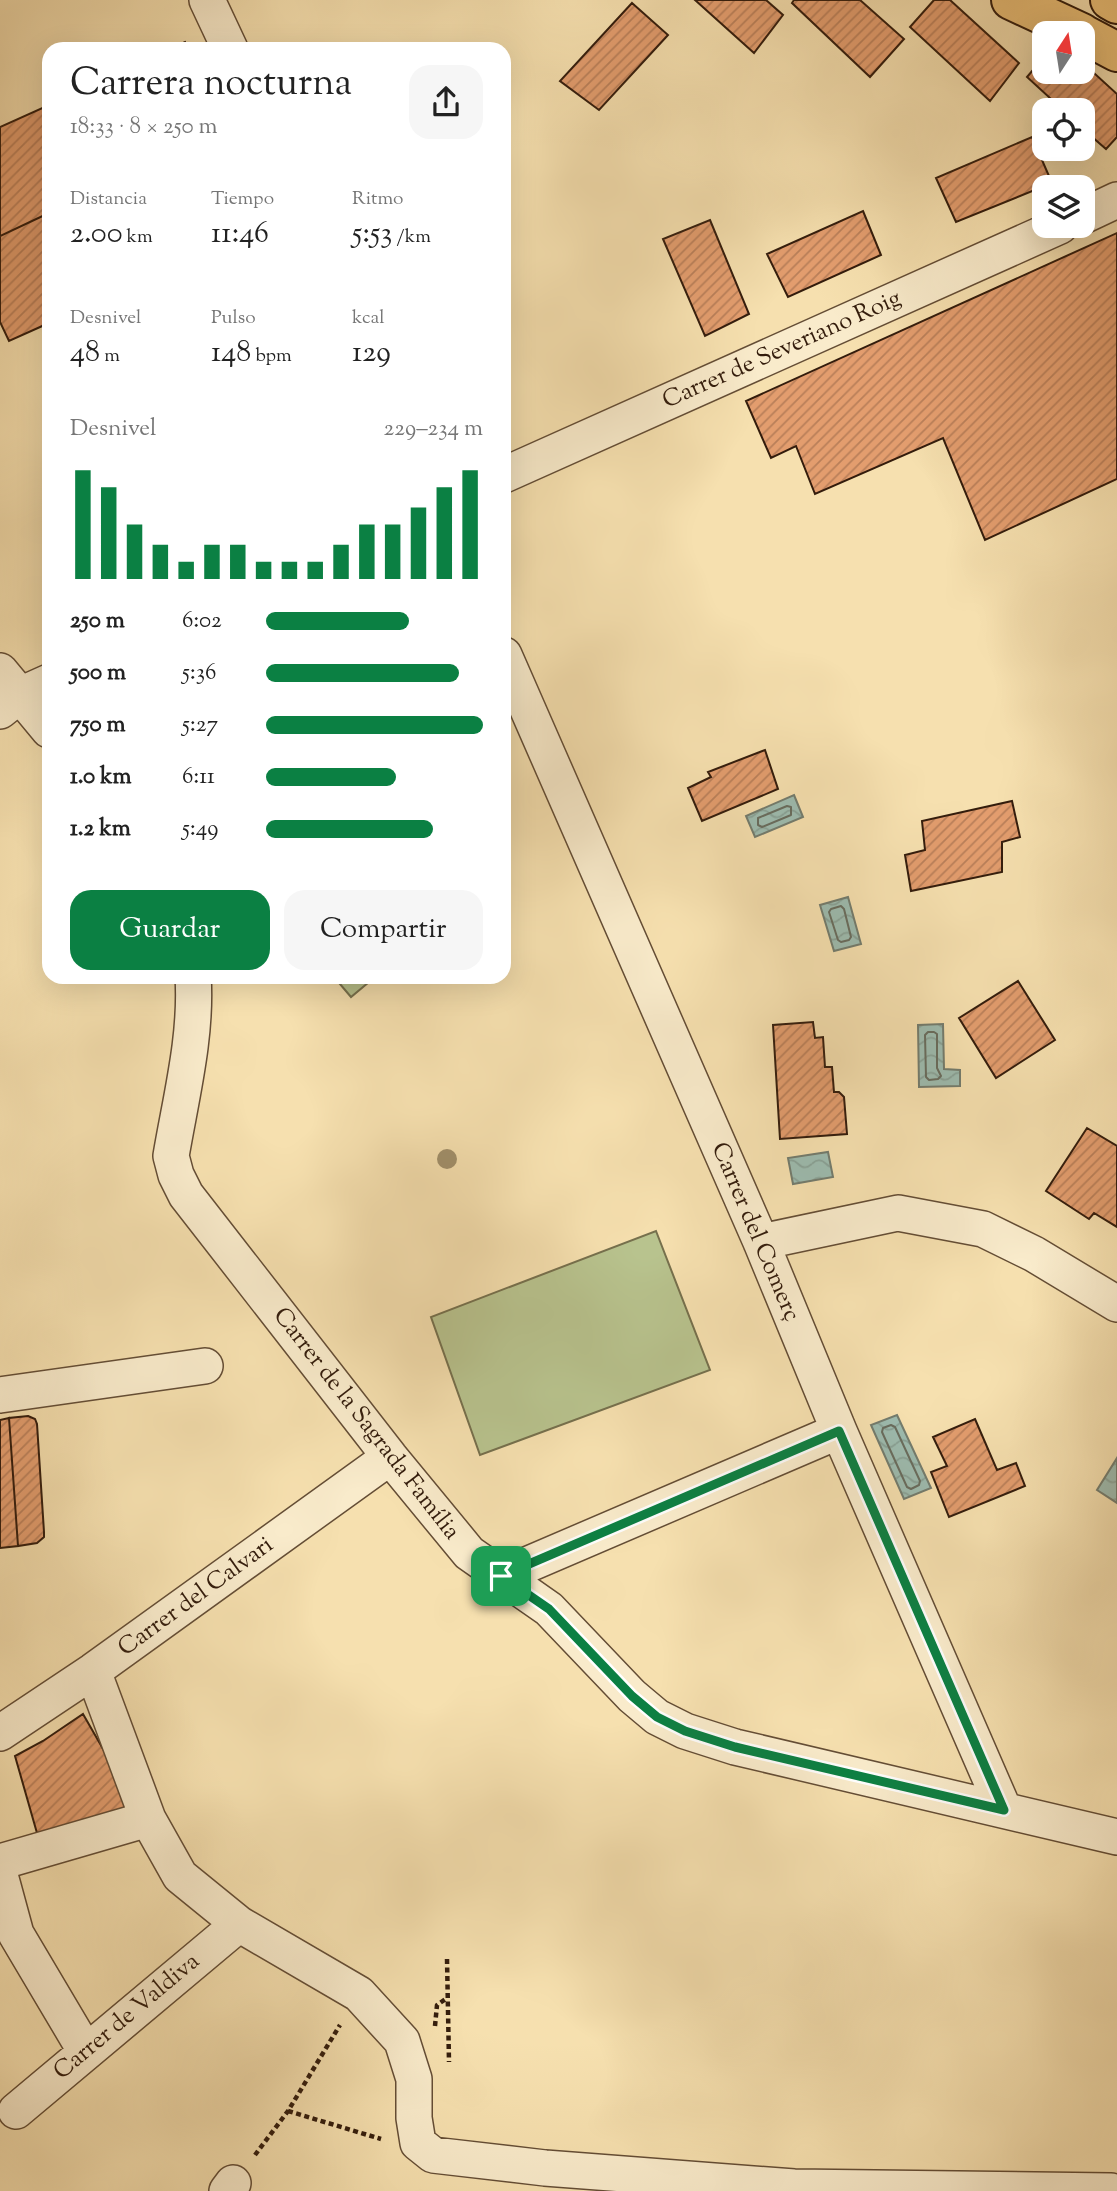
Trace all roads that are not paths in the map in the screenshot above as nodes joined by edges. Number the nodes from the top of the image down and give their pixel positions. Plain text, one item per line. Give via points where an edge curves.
1 (207, 0) edge
2 (1011, 0) edge
3 (1110, 0) edge
4 (1117, 4) edge
5 (1055, 21) edge
6 (1096, 41) edge
7 (227, 42) edge
8 (1117, 52) edge
9 (1117, 201) edge
10 (1095, 211) edge
11 (1033, 238) edge
12 (511, 472) edge
13 (511, 671) edge
14 (17, 690) edge
15 (42, 721) edge
16 (193, 984) edge
17 (761, 1242) junction
18 (1117, 1304) edge
19 (205, 1366) dead end
20 (0, 1395) edge
21 (839, 1431) junction
22 (390, 1457) junction
23 (501, 1576) junction
24 (93, 1671) junction
25 (0, 1734) edge
26 (1004, 1810) junction
27 (148, 1819) junction
28 (1117, 1837) edge
29 (0, 1862) edge
30 (0, 1875) edge
31 (239, 1924) junction
32 (86, 2052) junction
33 (16, 2110) dead end
34 (719, 2180) junction
35 (794, 2189) edge
36 (1051, 2190) edge
37 (648, 2191) edge
38 (1111, 2191) edge

1 - 7 street
2 - 5 main road
3 - 4 main road
6 - 8 main road
9 - 10 street
11 - 12 street, Carrer de Severiano Roig
13 - 17 street, Carrer del Comerç
14 - 15 street
16 - 22 street, Carrer de la Sagrada Família via 192,1035 172,1156 176,1175 186,1195
17 - 18 street via 898,1213 983,1229
17 - 21 street, Carrer del Comerç
19 - 20 street
21 - 23 street
21 - 26 street, Carrer del Comerç
22 - 23 street, Carrer de la Sagrada Família via 469,1553
22 - 24 street, Carrer del Calvari
23 - 26 street, Carrer de la Sagrada Família via 549,1609 632,1696 657,1717 685,1731 735,1747
24 - 25 street, Carrer del Calvari
24 - 27 street
26 - 28 street, Carrer de la Sagrada Família
27 - 29 street
27 - 31 street via 180,1876
30 - 32 street via 16,1934
31 - 32 street, Carrer de Valdiva
31 - 34 street via 359,1994 402,2041 415,2079 418,2143 433,2155
32 - 33 street, Carrer de Valdiva
34 - 35 street
34 - 37 street via 692,2190
35 - 36 street
36 - 38 street

